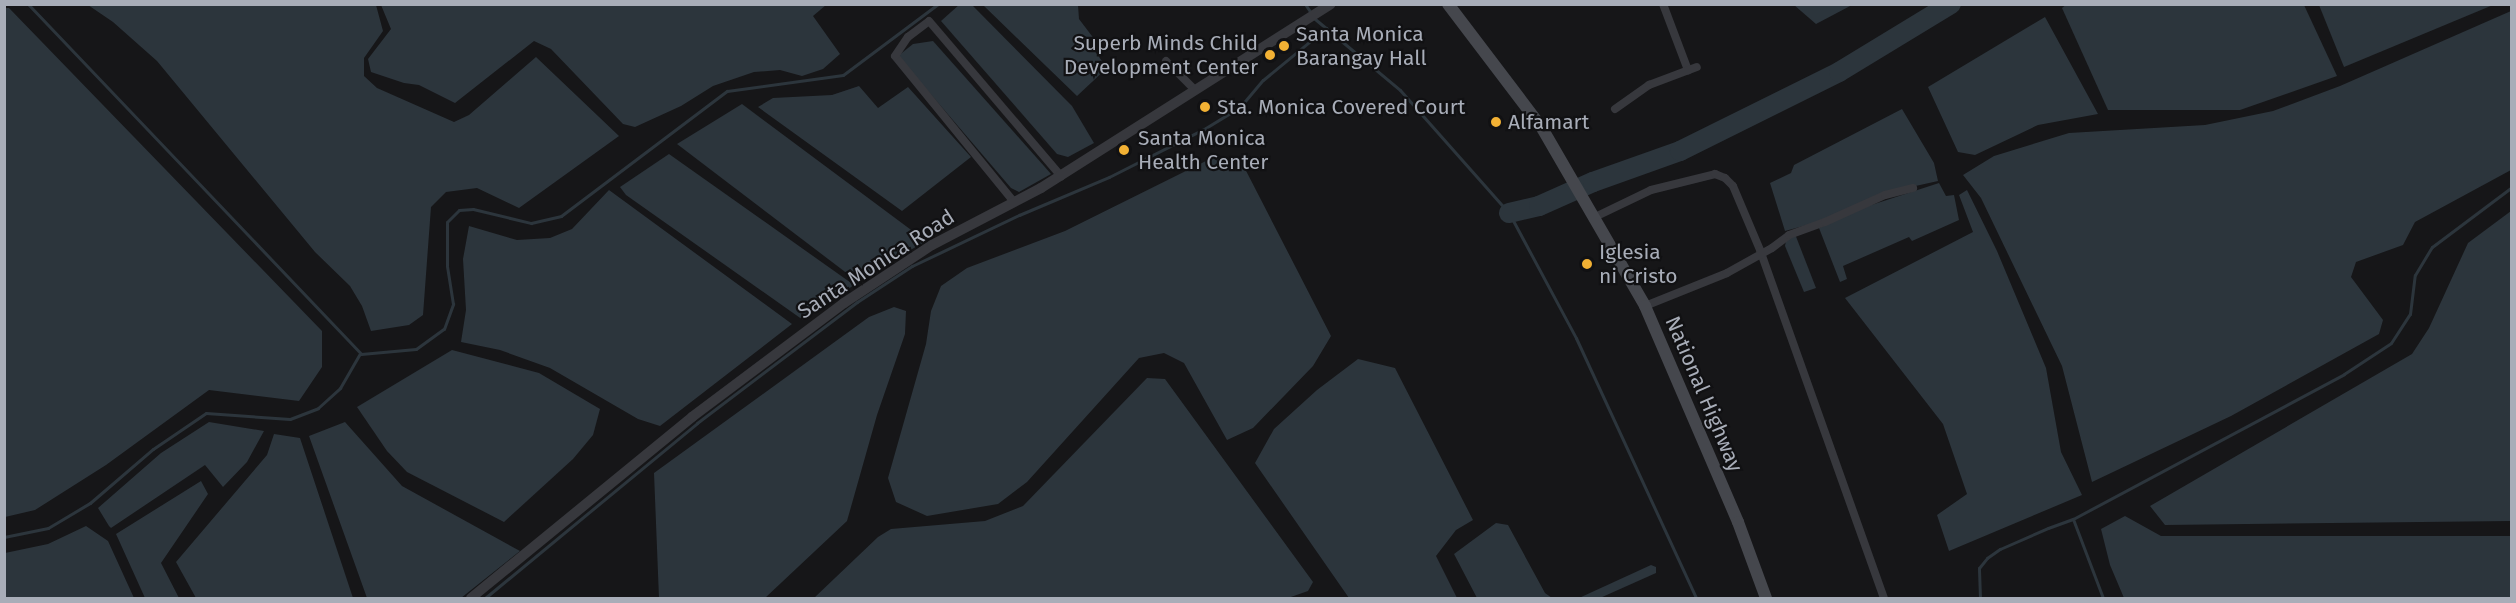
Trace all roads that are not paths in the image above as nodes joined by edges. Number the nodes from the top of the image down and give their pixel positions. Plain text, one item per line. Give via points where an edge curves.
1 (1331, 4) edge
2 (1448, 4) edge
3 (1663, 4) edge
4 (1166, 61) dead end
5 (1195, 90) junction
6 (1615, 109) dead end
7 (1061, 176) junction
8 (1913, 188) dead end
9 (1014, 202) junction
10 (1594, 215) junction
11 (1761, 255) junction
12 (1645, 306) junction
13 (471, 598) edge
14 (1766, 598) edge
15 (1884, 598) edge

1 - 5 street, Santa Monica Road
2 - 10 main road, National Highway via 1553,146
3 - 6 street via 1692,68 1649,86
4 - 5 street
5 - 7 street, Santa Monica Road
7 - 9 street, Santa Monica Road
7 - 9 street via 929,21 908,38 895,56
8 - 11 street via 1885,195 1789,235
9 - 13 street, Santa Monica Road via 932,245 844,303 692,417
10 - 11 street via 1651,190 1715,174 1733,186
10 - 12 main road, National Highway
11 - 12 street
11 - 15 street
12 - 14 main road, National Highway via 1738,522

